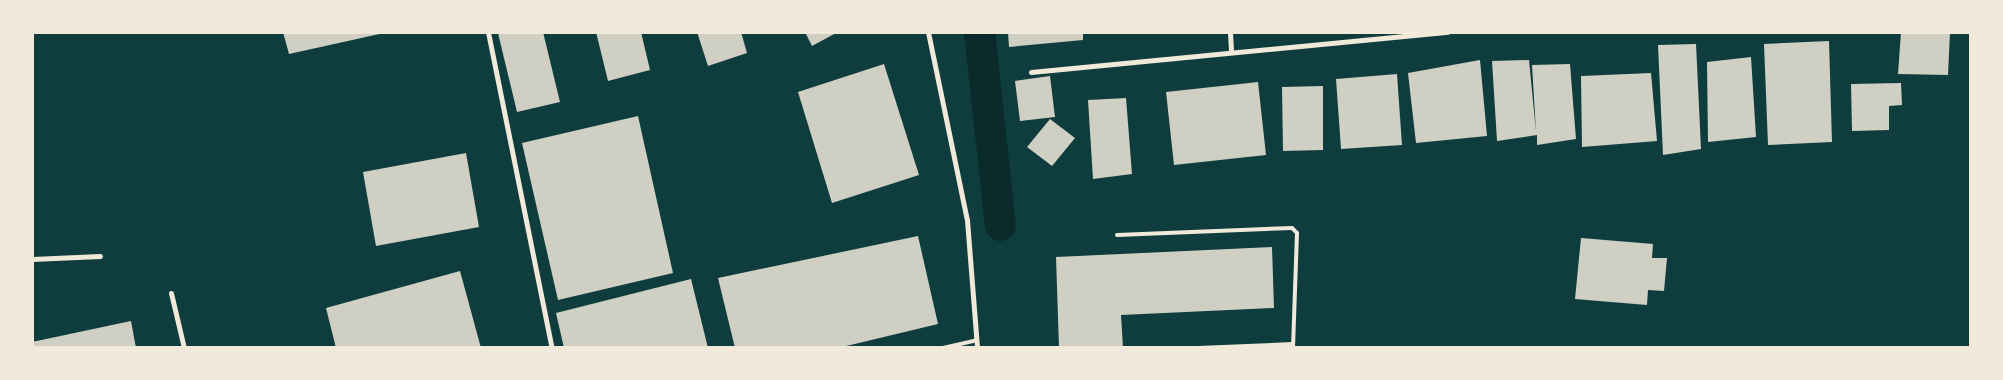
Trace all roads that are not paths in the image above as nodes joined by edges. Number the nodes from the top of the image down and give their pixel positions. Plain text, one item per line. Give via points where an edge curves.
1 (488, 32) edge
2 (928, 32) edge
3 (1230, 32) edge
4 (1448, 32) edge
5 (1231, 52) junction
6 (1031, 72) dead end
7 (1117, 235) dead end
8 (100, 256) dead end
9 (32, 259) edge
10 (172, 294) dead end
11 (976, 340) junction
12 (1293, 346) edge
13 (184, 348) edge
14 (552, 348) edge
15 (944, 348) edge
16 (976, 348) edge
17 (1198, 348) edge

1 - 14 street
2 - 11 street via 967,220
3 - 5 street
4 - 5 street
5 - 6 street
7 - 12 lane via 1292,228 1297,233
8 - 9 street
10 - 13 street
11 - 15 lane
11 - 16 street
12 - 17 lane

